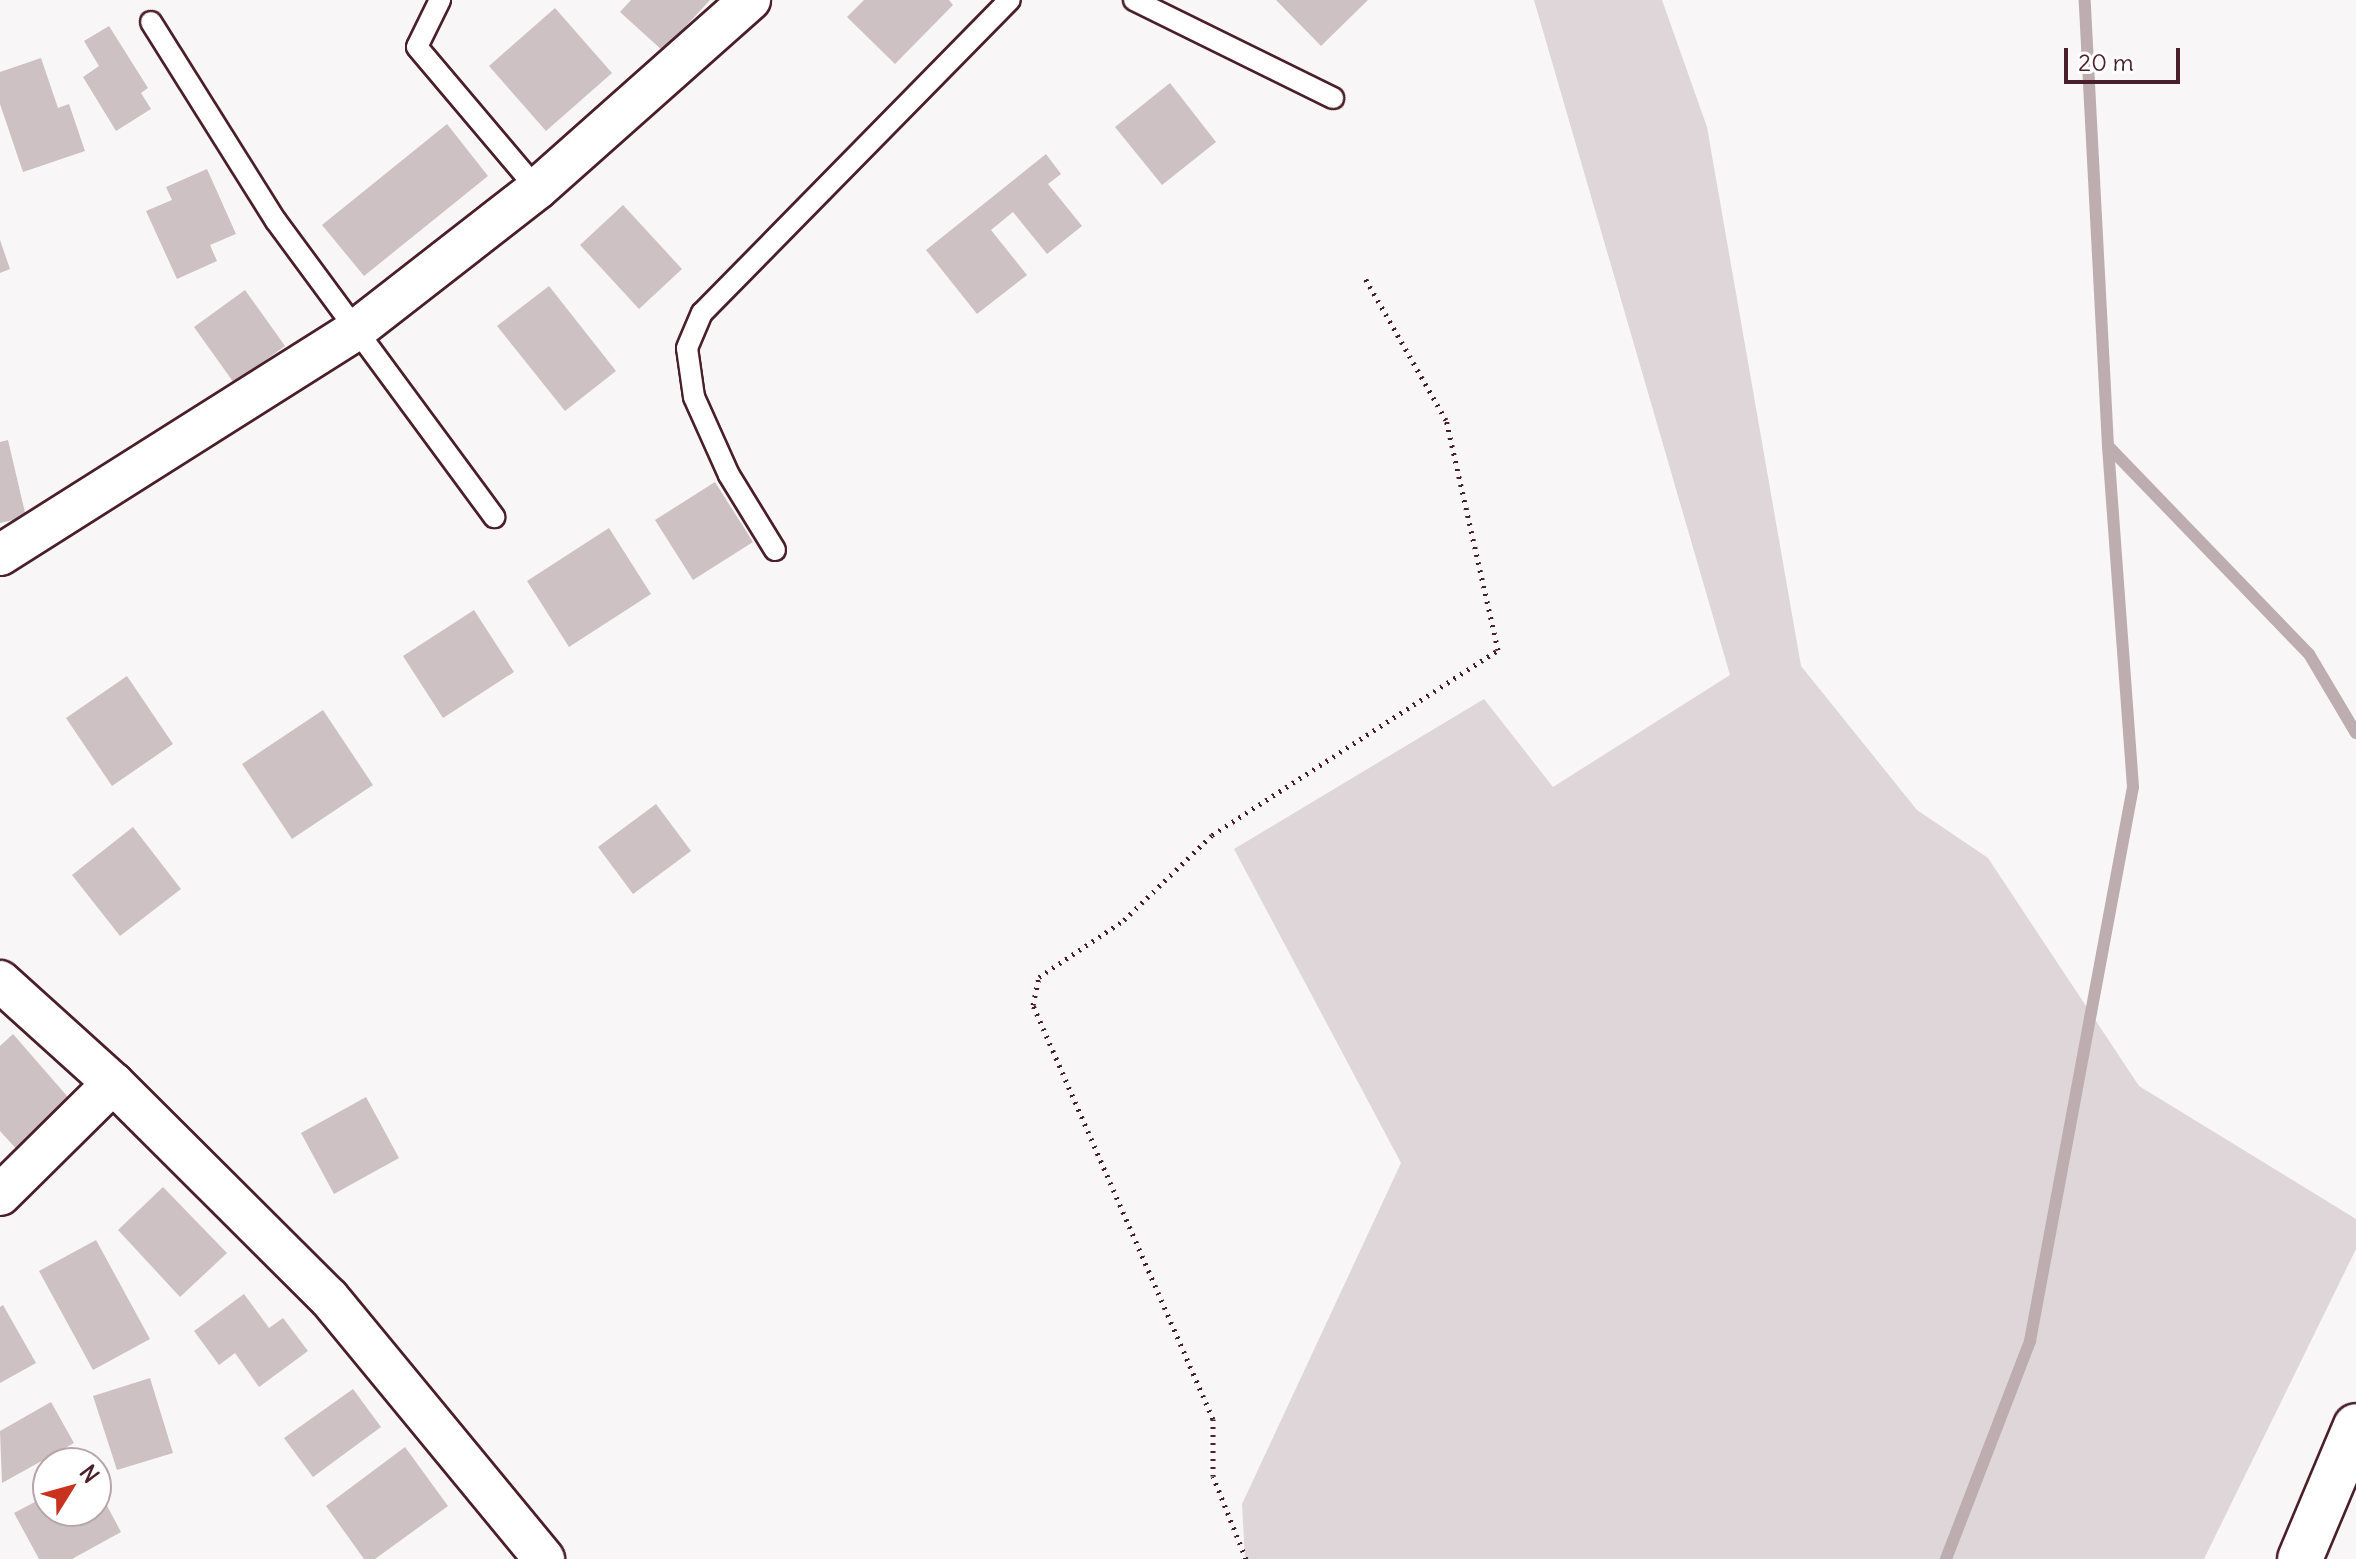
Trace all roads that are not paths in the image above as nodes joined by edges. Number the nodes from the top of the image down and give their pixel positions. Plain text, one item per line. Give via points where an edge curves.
1 (440, 0) edge
2 (750, 0) edge
3 (1010, 0) edge
4 (1134, 0) edge
5 (151, 22) dead end
6 (1333, 98) dead end
7 (537, 189) junction
8 (356, 330) junction
9 (494, 517) dead end
10 (775, 550) dead end
11 (0, 555) edge
12 (0, 981) edge
13 (113, 1083) junction
14 (0, 1195) edge
15 (2356, 1426) edge
16 (544, 1559) edge
17 (2300, 1559) edge

1 - 7 lane via 417,47
2 - 7 street
3 - 10 lane via 702,313 687,348 694,397 729,475
4 - 6 lane
5 - 8 lane via 276,221
7 - 8 street
8 - 9 lane
8 - 11 street
12 - 13 street
13 - 14 street
13 - 16 street via 329,1298
15 - 17 main road

